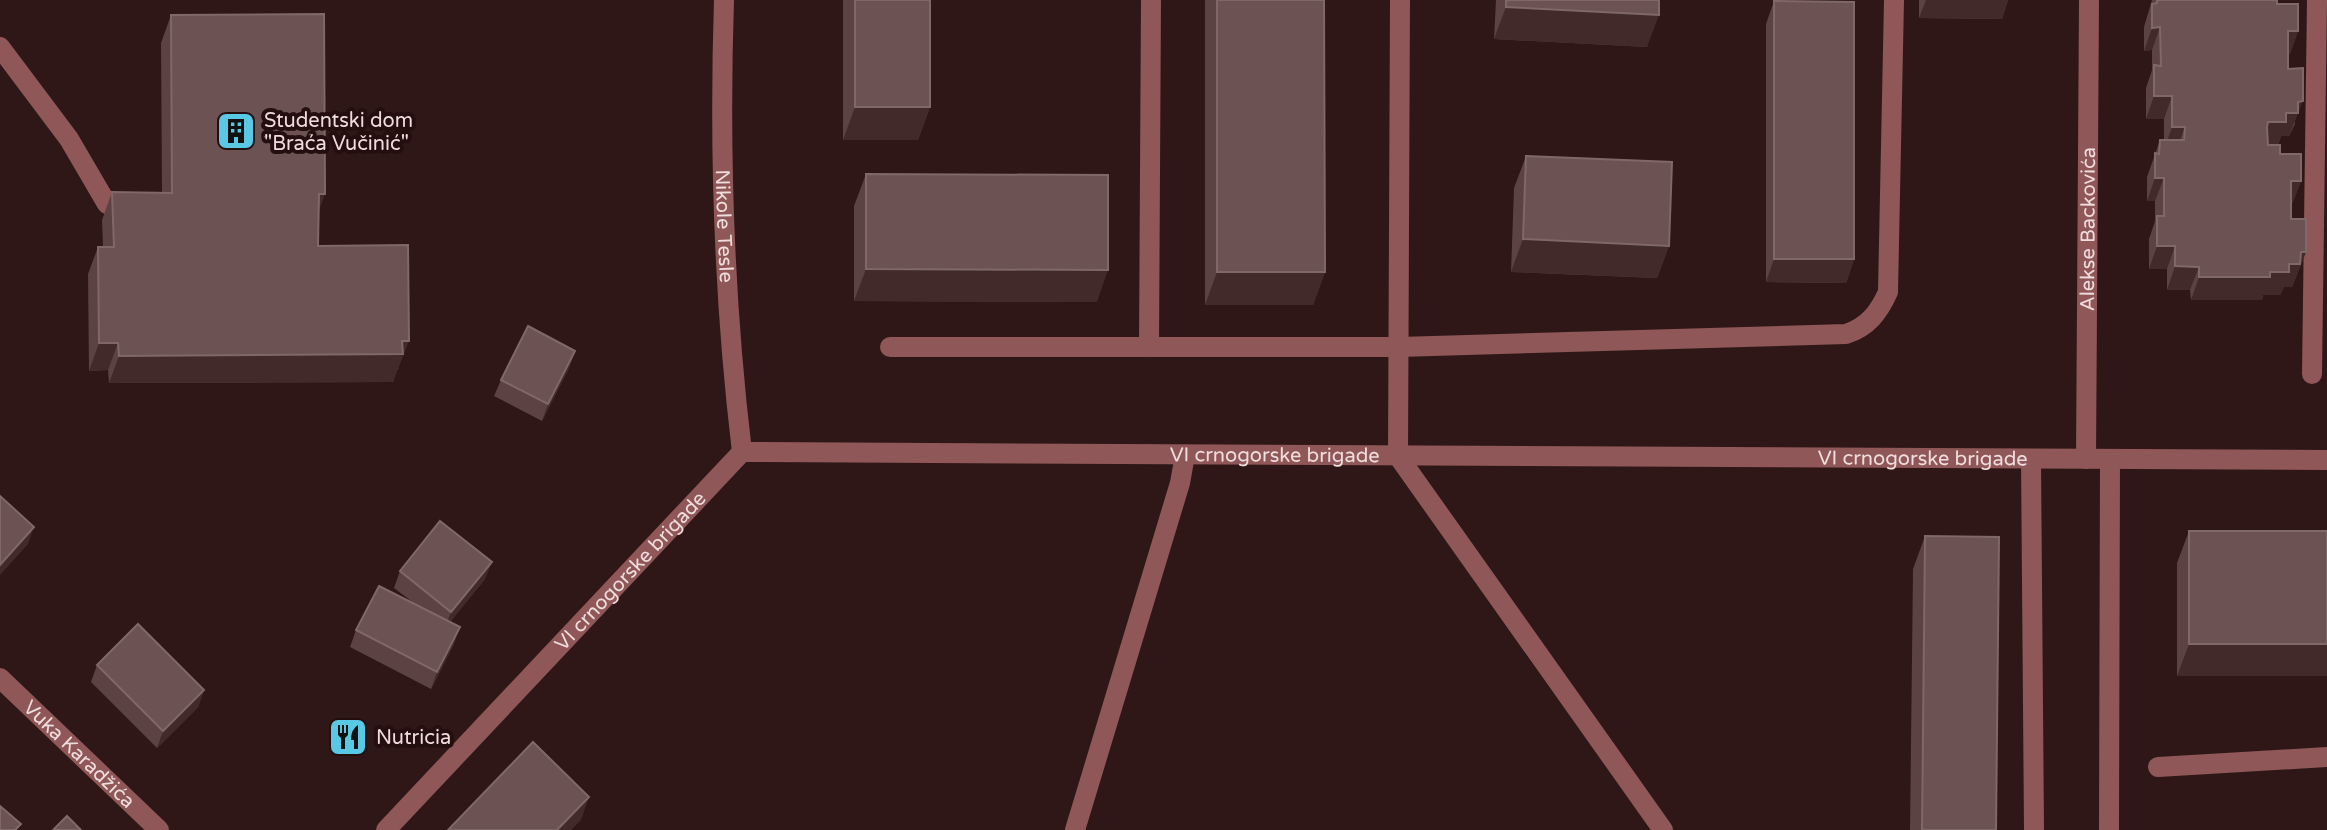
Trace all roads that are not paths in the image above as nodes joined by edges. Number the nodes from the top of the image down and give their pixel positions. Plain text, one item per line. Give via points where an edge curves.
1 (724, 0) edge
2 (1151, 0) edge
3 (1400, 0) edge
4 (1894, 0) edge
5 (2089, 0) edge
6 (2317, 0) edge
7 (0, 47) edge
8 (107, 204) dead end
9 (890, 347) dead end
10 (1149, 347) junction
11 (1399, 347) junction
12 (2312, 374) dead end
13 (742, 452) junction
14 (1185, 455) junction
15 (1398, 456) junction
16 (2031, 459) junction
17 (2086, 459) junction
18 (2110, 459) junction
19 (2327, 460) edge
20 (0, 678) edge
21 (2327, 757) edge
22 (2158, 767) dead end
23 (159, 830) edge
24 (386, 830) edge
25 (1075, 830) edge
26 (1663, 830) edge
27 (2034, 830) edge
28 (2109, 830) edge

1 - 13 street, Nikole Tesle via 721,104 729,319
2 - 10 street
3 - 11 street
4 - 11 street via 1888,292 1859,330
5 - 17 street, Alekse Backovića
6 - 12 street
7 - 8 street via 69,139
9 - 10 street
10 - 11 street
11 - 15 street
13 - 14 street, VI crnogorske brigade
13 - 24 street, VI crnogorske brigade
14 - 15 street, VI crnogorske brigade
14 - 25 street
15 - 16 street, VI crnogorske brigade
15 - 26 street
16 - 17 street, VI crnogorske brigade
16 - 27 street
17 - 18 street, VI crnogorske brigade
18 - 19 street, VI crnogorske brigade
18 - 28 street
20 - 23 street, Vuka Karadžića
21 - 22 street

